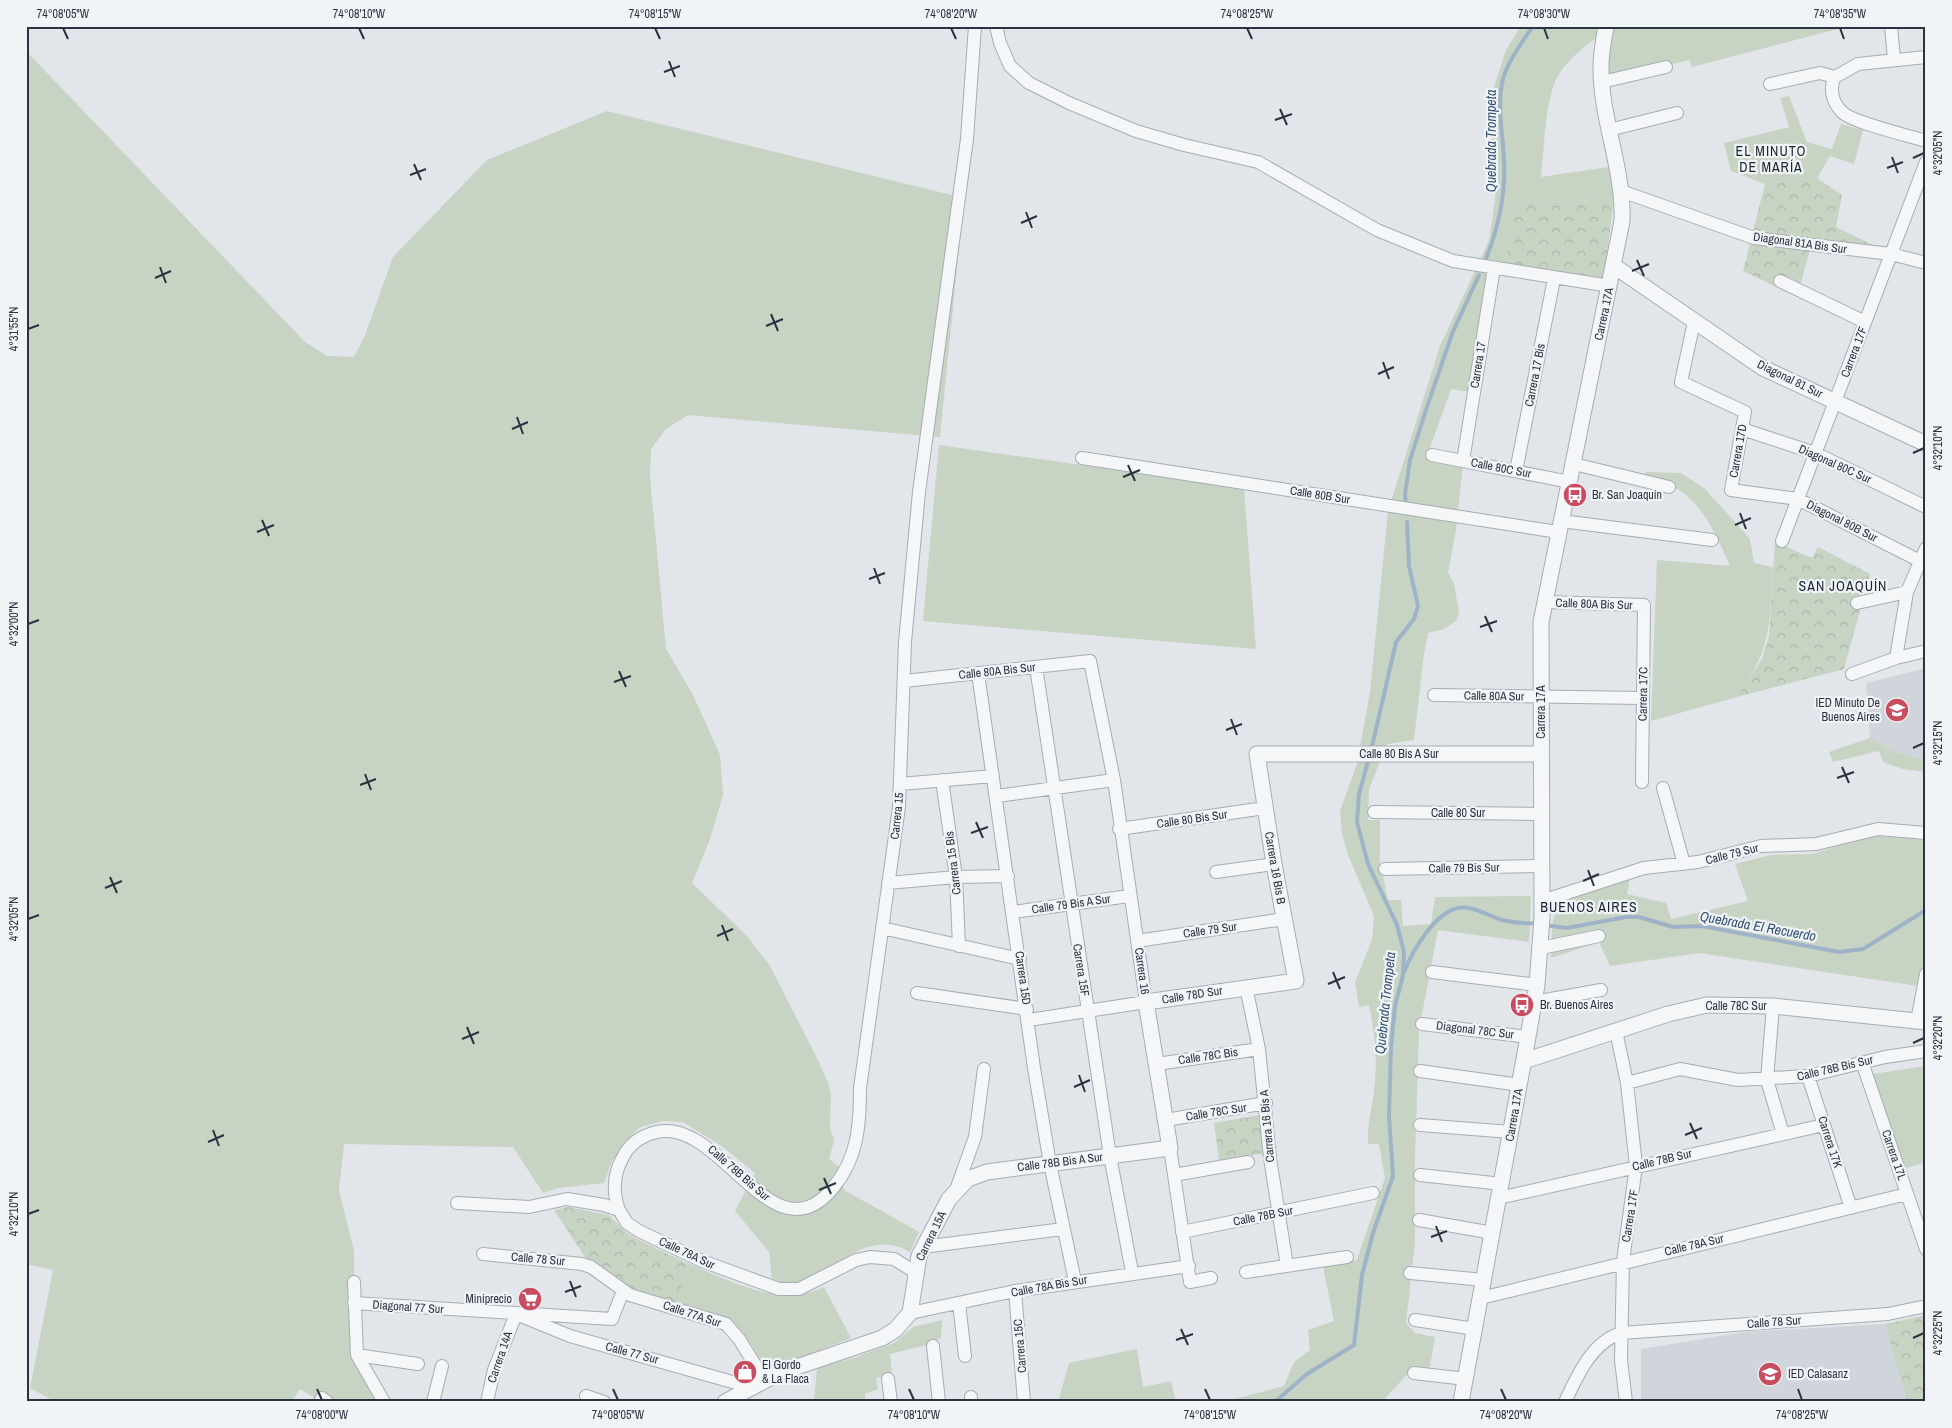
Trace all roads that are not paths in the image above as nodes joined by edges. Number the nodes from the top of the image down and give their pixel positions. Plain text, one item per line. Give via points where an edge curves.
1 (975, 26) edge
2 (996, 26) edge
3 (1606, 26) edge
4 (1891, 26) edge
5 (1926, 57) edge
6 (1894, 59) junction
7 (1666, 67) dead end
8 (1835, 76) junction
9 (1602, 82) junction
10 (1770, 84) dead end
11 (1677, 113) dead end
12 (1609, 130) junction
13 (1926, 142) edge
14 (1926, 162) edge
15 (1622, 191) junction
16 (1891, 254) junction
17 (1926, 263) edge
18 (1614, 266) junction
19 (1494, 268) junction
20 (1554, 278) junction
21 (1780, 281) dead end
22 (1610, 286) junction
23 (1694, 322) junction
24 (1865, 322) junction
25 (1835, 401) junction
26 (1742, 429) junction
27 (1926, 444) edge
28 (1815, 453) junction
29 (1432, 455) dead end
30 (1082, 458) dead end
31 (1463, 461) junction
32 (1574, 464) junction
33 (1516, 471) junction
34 (1570, 482) junction
35 (1669, 487) dead end
36 (1731, 490) joint
37 (1798, 498) junction
38 (1926, 507) edge
39 (1559, 527) junction
40 (1712, 540) dead end
41 (1782, 541) dead end
42 (1926, 548) edge
43 (1920, 561) junction
44 (1907, 592) junction
45 (1544, 602) junction
46 (1857, 603) dead end
47 (1644, 605) joint
48 (1926, 651) edge
49 (1896, 658) junction
50 (1090, 661) joint
51 (1036, 667) junction
52 (978, 673) junction
53 (1852, 674) dead end
54 (904, 681) junction
55 (1434, 695) dead end
56 (1541, 697) junction
57 (1643, 698) junction
58 (1257, 754) joint
59 (1541, 754) junction
60 (993, 776) junction
61 (942, 780) junction
62 (1114, 780) junction
63 (1642, 782) dead end
64 (900, 784) junction
65 (1054, 788) junction
66 (1663, 788) dead end
67 (996, 796) junction
68 (1264, 808) junction
69 (1374, 812) dead end
70 (1542, 814) junction
71 (1119, 829) junction
72 (1926, 833) edge
73 (1274, 864) junction
74 (1684, 864) junction
75 (1542, 866) junction
76 (1385, 869) dead end
77 (1216, 872) dead end
78 (1008, 876) junction
79 (956, 877) junction
80 (888, 883) junction
81 (1129, 896) junction
82 (1542, 900) junction
83 (1071, 904) junction
84 (1013, 912) junction
85 (1284, 920) junction
86 (882, 928) junction
87 (1599, 936) dead end
88 (1137, 941) junction
89 (1541, 941) junction
90 (959, 946) junction
91 (1020, 959) junction
92 (1432, 972) dead end
93 (1926, 974) edge
94 (1296, 981) joint
95 (1537, 985) junction
96 (1246, 987) junction
97 (1601, 990) dead end
98 (917, 993) dead end
99 (1146, 1002) junction
100 (1534, 1002) junction
101 (1773, 1006) junction
102 (1088, 1011) junction
103 (1028, 1015) junction
104 (1923, 1023) edge
105 (1422, 1024) dead end
106 (1616, 1031) junction
107 (1528, 1037) junction
108 (1259, 1049) junction
109 (1926, 1052) edge
110 (1524, 1061) junction
111 (1862, 1062) junction
112 (1157, 1064) junction
113 (984, 1069) dead end
114 (1420, 1072) dead end
115 (1808, 1076) junction
116 (1767, 1080) junction
117 (1627, 1083) junction
118 (1520, 1085) junction
119 (1266, 1103) junction
120 (1166, 1120) junction
121 (1420, 1125) dead end
122 (1824, 1125) junction
123 (1511, 1132) junction
124 (1783, 1134) junction
125 (1170, 1148) junction
126 (1110, 1156) junction
127 (1248, 1162) dead end
128 (1050, 1164) junction
129 (1636, 1166) junction
130 (1174, 1175) junction
131 (1420, 1175) dead end
132 (835, 1185) joint
133 (956, 1190) junction
134 (1500, 1191) junction
135 (1373, 1193) dead end
136 (1907, 1194) junction
137 (457, 1203) dead end
138 (1851, 1208) junction
139 (619, 1210) junction
140 (1278, 1213) junction
141 (1419, 1220) dead end
142 (1063, 1229) junction
143 (1182, 1232) junction
144 (1492, 1233) junction
145 (923, 1247) junction
146 (1926, 1249) edge
147 (483, 1254) dead end
148 (1347, 1256) dead end
149 (1623, 1261) junction
150 (1188, 1266) junction
151 (1287, 1266) junction
152 (591, 1267) joint
153 (915, 1272) junction
154 (1132, 1272) junction
155 (1246, 1272) dead end
156 (1410, 1273) dead end
157 (1211, 1278) dead end
158 (1484, 1280) junction
159 (1075, 1281) junction
160 (354, 1282) dead end
161 (623, 1291) junction
162 (1015, 1291) junction
163 (1481, 1298) junction
164 (354, 1303) junction
165 (959, 1303) junction
166 (1926, 1306) edge
167 (910, 1313) junction
168 (516, 1314) junction
169 (1415, 1320) dead end
170 (1475, 1329) junction
171 (1621, 1333) junction
172 (933, 1346) dead end
173 (357, 1355) junction
174 (965, 1356) dead end
175 (418, 1364) dead end
176 (442, 1366) dead end
177 (1414, 1373) dead end
178 (888, 1379) dead end
179 (1466, 1379) junction
180 (757, 1383) junction
181 (586, 1396) dead end
182 (384, 1402) edge
183 (433, 1402) edge
184 (487, 1402) edge
185 (604, 1402) edge
186 (725, 1402) edge
187 (891, 1402) edge
188 (938, 1402) edge
189 (1024, 1402) edge
190 (1461, 1402) edge
191 (1566, 1402) edge
192 (1626, 1402) edge

1 - 54 street, Carrera 15 via 967,139 912,565
2 - 19 street via 1010,66 1029,83 1069,104 1136,131 1258,162 1377,230 1453,261
3 - 9 street, Carrera 17A via 1600,64
4 - 6 street
5 - 6 street
6 - 8 street via 1858,64
7 - 9 street
8 - 10 street via 1820,73
8 - 13 street via 1834,101 1842,112
9 - 12 street, Carrera 17A
11 - 12 street
12 - 15 street, Carrera 17A
14 - 16 street, Carrera 17F
15 - 16 street, Diagonal 81A Bis Sur via 1754,238
15 - 18 street, Carrera 17A via 1622,222
16 - 17 street, Diagonal 81A Bis Sur
16 - 24 street, Carrera 17F
18 - 22 street, Carrera 17A
18 - 23 street, Diagonal 81 Sur
19 - 20 street
19 - 31 street, Carrera 17
20 - 22 street
20 - 33 street, Carrera 17 Bis
21 - 24 street
22 - 32 street, Carrera 17A
23 - 25 street, Diagonal 81 Sur via 1762,368
23 - 26 street, Carrera 17D via 1681,382 1745,412
24 - 25 street, Carrera 17F
25 - 27 street, Diagonal 81 Sur
25 - 28 street, Carrera 17F
26 - 28 street, Diagonal 80C Sur
26 - 36 street, Carrera 17D
28 - 37 street, Carrera 17F
28 - 38 street, Diagonal 80C Sur
29 - 31 street, Calle 80C Sur
30 - 39 street, Calle 80B Sur
31 - 33 street, Calle 80C Sur
32 - 34 street, Carrera 17A
32 - 35 street
33 - 34 street, Calle 80C Sur
34 - 39 street, Carrera 17A
36 - 37 street, Diagonal 80B Sur
37 - 41 street, Carrera 17F
37 - 43 street, Diagonal 80B Sur
39 - 40 street, Calle 80B Sur
39 - 45 street, Carrera 17A
42 - 43 street
43 - 44 street
44 - 46 street
44 - 49 street
45 - 47 street, Calle 80A Bis Sur
45 - 56 street, Carrera 17A via 1540,635
47 - 57 street, Carrera 17C
48 - 49 street
49 - 53 street
50 - 51 street, Calle 80A Bis Sur
50 - 62 street, Carrera 16
51 - 52 street, Calle 80A Bis Sur
51 - 65 street, Carrera 15F
52 - 54 street, Calle 80A Bis Sur
52 - 60 street, Carrera 15D
54 - 64 street, Carrera 15
55 - 56 street, Calle 80A Sur
56 - 57 street, Calle 80A Sur
56 - 59 street, Carrera 17A
57 - 63 street, Carrera 17C
58 - 59 street, Calle 80 Bis A Sur
58 - 68 street, Carrera 16 Bis B
59 - 70 street, Carrera 17A
60 - 61 street
60 - 67 street, Carrera 15D
61 - 64 street
61 - 79 street, Carrera 15 Bis
62 - 65 street
62 - 71 street, Carrera 16
64 - 80 street, Carrera 15
65 - 67 street
65 - 83 street, Carrera 15F
66 - 74 street
67 - 78 street, Carrera 15D
68 - 71 street, Calle 80 Bis Sur
68 - 73 street, Carrera 16 Bis B
69 - 70 street, Calle 80 Sur
70 - 75 street, Carrera 17A
71 - 81 street, Carrera 16
72 - 74 street, Calle 79 Sur via 1878,829 1816,844 1761,846
73 - 77 street
73 - 85 street, Carrera 16 Bis B
74 - 82 street, Calle 79 Sur via 1644,868
75 - 76 street, Calle 79 Bis Sur
75 - 82 street, Carrera 17A
78 - 79 street
78 - 84 street, Carrera 15D
79 - 80 street
79 - 90 street, Carrera 15 Bis
80 - 86 street, Carrera 15
81 - 83 street, Calle 79 Bis A Sur
81 - 88 street, Carrera 16
82 - 89 street, Carrera 17A
83 - 84 street, Calle 79 Bis A Sur
83 - 102 street, Carrera 15F
84 - 91 street, Carrera 15D
85 - 88 street, Calle 79 Sur
85 - 94 street, Carrera 16 Bis B
86 - 90 street
86 - 132 street, Carrera 15 via 860,1088 858,1135 851,1158
87 - 89 street
88 - 99 street, Carrera 16
89 - 95 street, Carrera 17A
90 - 91 street
91 - 103 street, Carrera 15D
92 - 95 street
93 - 104 street
94 - 96 street, Calle 78D Sur
95 - 100 street, Carrera 17A
96 - 99 street, Calle 78D Sur
96 - 108 street, Carrera 16 Bis A
97 - 100 street
98 - 103 street, Calle 78D Sur
99 - 102 street, Calle 78D Sur
99 - 112 street, Carrera 16
100 - 107 street, Carrera 17A
101 - 104 street, Calle 78C Sur
101 - 106 street, Calle 78C Sur via 1720,1004 1696,1007
101 - 116 street
102 - 103 street, Calle 78D Sur
102 - 126 street, Carrera 15F
103 - 128 street, Carrera 15D
105 - 107 street, Diagonal 78C Sur
106 - 110 street, Calle 78C Sur
106 - 117 street, Carrera 17F
107 - 110 street, Carrera 17A
108 - 112 street, Calle 78C Bis
108 - 119 street, Carrera 16 Bis A
109 - 111 street, Calle 78B Bis Sur
110 - 118 street, Carrera 17A
111 - 115 street, Calle 78B Bis Sur
111 - 136 street, Carrera 17L
112 - 120 street, Carrera 16
113 - 133 street via 975,1137
114 - 118 street
115 - 116 street, Calle 78B Bis Sur
115 - 122 street, Carrera 17K
116 - 117 street, Calle 78B Bis Sur via 1738,1080 1680,1069
116 - 124 street
117 - 129 street, Carrera 17F
118 - 123 street, Carrera 17A
119 - 120 street, Calle 78C Sur
119 - 140 street, Carrera 16 Bis A
120 - 125 street, Carrera 16
121 - 123 street
122 - 124 street, Calle 78B Sur
122 - 138 street, Carrera 17K
123 - 134 street, Carrera 17A
124 - 129 street, Calle 78B Sur
125 - 126 street, Calle 78B Bis A Sur
125 - 130 street, Carrera 16
126 - 128 street, Calle 78B Bis A Sur
126 - 154 street, Carrera 15F
127 - 130 street
128 - 133 street, Calle 78B Bis A Sur via 987,1172 968,1179
128 - 142 street, Carrera 15D
129 - 134 street, Calle 78B Sur
129 - 149 street, Carrera 17F
130 - 143 street, Carrera 16
131 - 134 street, Calle 78B Sur
132 - 139 street, Calle 78B Bis Sur via 810,1206 795,1209 780,1206 746,1182 700,1141 683,1134 656,1132 641,1138 623,1156 614,1188
133 - 145 street, Carrera 15A
134 - 144 street, Carrera 17A
135 - 140 street, Calle 78B Sur
136 - 138 street, Calle 78A Sur
136 - 146 street, Carrera 17L
137 - 139 street via 528,1207 567,1198
138 - 149 street, Calle 78A Sur
139 - 153 street, Calle 78A Sur via 633,1227 693,1257 779,1289 799,1288 856,1260 870,1257 894,1259
140 - 143 street, Calle 78B Sur
140 - 151 street, Carrera 16 Bis A
141 - 144 street
142 - 145 street
142 - 159 street, Carrera 15D
143 - 150 street, Carrera 16
144 - 158 street, Carrera 17A
145 - 153 street, Carrera 15A
147 - 152 street, Calle 78 Sur via 575,1262
148 - 151 street
149 - 163 street, Calle 78A Sur
149 - 171 street, Carrera 17F
150 - 154 street, Calle 78A Bis Sur
150 - 157 street, Carrera 16 via 1190,1282
151 - 155 street
152 - 161 street, Calle 77A Sur
153 - 167 street, Carrera 15A
154 - 159 street, Calle 78A Bis Sur
156 - 158 street
158 - 163 street, Carrera 17A
159 - 162 street, Calle 78A Bis Sur
160 - 164 street
161 - 168 street, Diagonal 77 Sur via 612,1319
161 - 180 street, Calle 77A Sur via 726,1324 739,1339
162 - 165 street, Calle 78A Bis Sur
162 - 189 street, Carrera 15C
163 - 170 street, Carrera 17A
164 - 168 street, Diagonal 77 Sur
164 - 173 street
165 - 167 street, Calle 78A Bis Sur
165 - 174 street
166 - 171 street, Calle 78 Sur via 1888,1314
167 - 180 street via 882,1338
168 - 180 street, Calle 77 Sur via 570,1336
168 - 184 street, Carrera 14A via 494,1370
169 - 170 street
170 - 179 street, Carrera 17A
171 - 191 street via 1608,1338 1596,1349
171 - 192 street, Carrera 17F
172 - 188 street
173 - 175 street
173 - 182 street
176 - 183 street
177 - 179 street
178 - 187 street
179 - 190 street, Carrera 17A
180 - 186 street
181 - 185 street

